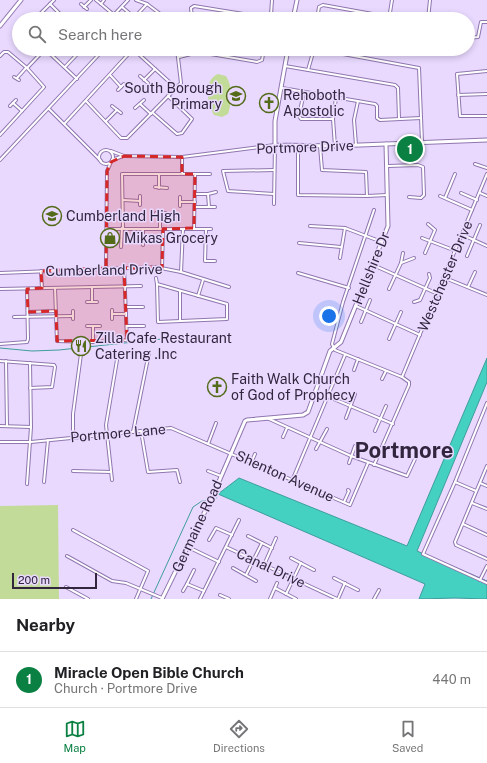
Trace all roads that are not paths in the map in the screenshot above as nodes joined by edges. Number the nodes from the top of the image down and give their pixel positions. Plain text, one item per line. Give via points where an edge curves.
1 (21, 0) edge
2 (54, 0) edge
3 (91, 0) edge
4 (96, 0) edge
5 (104, 0) edge
6 (128, 0) edge
7 (136, 0) edge
8 (272, 0) edge
9 (293, 0) edge
10 (297, 0) edge
11 (392, 0) edge
12 (430, 0) edge
13 (50, 4) junction
14 (81, 4) dead end
15 (101, 4) junction
16 (148, 4) junction
17 (84, 7) junction
18 (122, 7) junction
19 (87, 9) dead end
20 (42, 12) edge
21 (58, 12) edge
22 (110, 12) edge
23 (117, 12) edge
24 (127, 12) edge
25 (140, 12) edge
26 (158, 12) edge
27 (191, 12) edge
28 (232, 12) edge
29 (270, 12) edge
30 (294, 12) edge
31 (318, 12) edge
32 (359, 12) edge
33 (390, 12) edge
34 (429, 12) edge
35 (487, 22) edge
36 (0, 26) edge
37 (475, 37) edge
38 (12, 55) edge
39 (0, 56) edge
40 (13, 56) edge
41 (38, 56) edge
42 (53, 56) edge
43 (75, 56) edge
44 (98, 56) edge
45 (127, 56) edge
46 (141, 56) edge
47 (228, 56) edge
48 (263, 56) edge
49 (286, 56) edge
50 (312, 56) edge
51 (354, 56) edge
52 (179, 57) edge
53 (284, 66) junction
54 (65, 67) junction
55 (27, 68) junction
56 (155, 69) junction
57 (308, 70) junction
58 (487, 71) edge
59 (110, 75) junction
60 (140, 76) dead end
61 (17, 78) dead end
62 (77, 79) junction
63 (144, 80) junction
64 (148, 83) dead end
65 (124, 84) dead end
66 (121, 86) junction
67 (281, 87) junction
68 (176, 88) junction
69 (118, 90) dead end
70 (304, 92) junction
71 (487, 94) edge
72 (458, 95) junction
73 (168, 96) junction
74 (336, 98) junction
75 (16, 100) dead end
76 (144, 100) dead end
77 (86, 101) junction
78 (358, 101) junction
79 (13, 103) junction
80 (140, 104) junction
81 (10, 106) dead end
82 (112, 106) dead end
83 (136, 108) dead end
84 (49, 109) junction
85 (117, 110) junction
86 (22, 111) junction
87 (121, 113) dead end
88 (152, 114) junction
89 (487, 116) edge
90 (421, 118) junction
91 (333, 119) junction
92 (400, 119) junction
93 (106, 121) junction
94 (65, 123) junction
95 (0, 135) edge
96 (487, 140) edge
97 (422, 142) junction
98 (386, 144) junction
99 (275, 145) junction
100 (356, 145) junction
101 (298, 146) junction
102 (320, 146) junction
103 (335, 146) junction
104 (111, 151) junction
105 (92, 152) junction
106 (101, 152) junction
107 (124, 156) junction
108 (182, 157) junction
109 (0, 160) edge
110 (112, 161) junction
111 (102, 162) junction
112 (475, 164) dead end
113 (388, 166) junction
114 (487, 168) edge
115 (275, 170) junction
116 (107, 171) junction
117 (159, 174) junction
118 (182, 174) junction
119 (195, 174) junction
120 (210, 174) dead end
121 (455, 174) dead end
122 (487, 174) edge
123 (156, 188) dead end
124 (159, 188) junction
125 (167, 188) dead end
126 (216, 192) dead end
127 (462, 193) dead end
128 (480, 193) junction
129 (195, 194) junction
130 (208, 194) junction
131 (274, 194) junction
132 (389, 195) junction
133 (140, 196) dead end
134 (180, 196) dead end
135 (367, 196) junction
136 (440, 196) dead end
137 (487, 196) edge
138 (409, 197) dead end
139 (445, 198) junction
140 (123, 200) junction
141 (477, 200) junction
142 (140, 201) junction
143 (180, 202) junction
144 (195, 202) junction
145 (274, 204) dead end
146 (140, 206) dead end
147 (180, 206) dead end
148 (195, 207) junction
149 (208, 207) junction
150 (215, 207) dead end
151 (374, 210) dead end
152 (472, 210) junction
153 (156, 213) dead end
154 (160, 213) junction
155 (166, 213) dead end
156 (428, 224) dead end
157 (480, 225) dead end
158 (310, 226) dead end
159 (122, 228) junction
160 (194, 228) junction
161 (345, 228) junction
162 (107, 229) junction
163 (143, 229) junction
164 (161, 229) junction
165 (183, 229) junction
166 (206, 229) junction
167 (211, 229) dead end
168 (366, 235) junction
169 (463, 235) junction
170 (422, 238) dead end
171 (473, 240) junction
172 (430, 241) junction
173 (382, 242) junction
174 (299, 243) dead end
175 (143, 245) dead end
176 (487, 246) edge
177 (121, 247) dead end
178 (342, 247) junction
179 (403, 252) dead end
180 (456, 252) junction
181 (425, 253) dead end
182 (467, 256) dead end
183 (340, 258) dead end
184 (414, 258) dead end
185 (215, 261) dead end
186 (401, 263) junction
187 (373, 265) junction
188 (106, 268) junction
189 (124, 268) junction
190 (162, 268) junction
191 (41, 271) junction
192 (181, 272) junction
193 (298, 272) dead end
194 (475, 272) dead end
195 (0, 273) edge
196 (429, 274) dead end
197 (395, 275) junction
198 (156, 278) dead end
199 (445, 278) junction
200 (203, 280) junction
201 (157, 284) junction
202 (125, 286) junction
203 (141, 286) dead end
204 (92, 287) junction
205 (229, 287) dead end
206 (468, 287) junction
207 (42, 288) junction
208 (54, 288) junction
209 (349, 288) junction
210 (426, 288) junction
211 (0, 289) edge
212 (27, 289) junction
213 (389, 289) dead end
214 (180, 291) junction
215 (438, 294) junction
216 (487, 295) edge
217 (198, 296) junction
218 (370, 300) dead end
219 (87, 302) dead end
220 (92, 302) junction
221 (97, 302) dead end
222 (414, 302) dead end
223 (356, 306) junction
224 (126, 307) junction
225 (144, 307) dead end
226 (112, 310) dead end
227 (365, 310) junction
228 (56, 311) junction
229 (73, 311) dead end
230 (28, 312) junction
231 (401, 312) dead end
232 (112, 314) junction
233 (126, 314) junction
234 (56, 316) junction
235 (72, 316) junction
236 (14, 317) dead end
237 (28, 317) junction
238 (73, 319) dead end
239 (112, 319) dead end
240 (180, 321) junction
241 (361, 322) dead end
242 (396, 324) junction
243 (87, 326) dead end
244 (93, 326) junction
245 (100, 326) dead end
246 (127, 326) junction
247 (144, 326) dead end
248 (420, 335) junction
249 (389, 339) dead end
250 (93, 342) junction
251 (0, 344) edge
252 (334, 348) junction
253 (150, 353) dead end
254 (81, 354) dead end
255 (118, 354) dead end
256 (345, 354) junction
257 (358, 359) junction
258 (0, 361) edge
259 (6, 361) junction
260 (30, 363) junction
261 (354, 370) dead end
262 (386, 371) junction
263 (402, 377) junction
264 (382, 379) dead end
265 (30, 388) junction
266 (355, 394) dead end
267 (329, 397) junction
268 (487, 404) edge
269 (351, 406) junction
270 (386, 406) dead end
271 (266, 418) junction
272 (346, 418) dead end
273 (380, 419) junction
274 (216, 423) dead end
275 (393, 424) junction
276 (0, 426) edge
277 (7, 426) junction
278 (31, 426) junction
279 (287, 428) junction
280 (327, 429) dead end
281 (141, 431) junction
282 (375, 431) dead end
283 (133, 432) junction
284 (106, 433) junction
285 (73, 437) junction
286 (283, 437) dead end
287 (310, 438) junction
288 (48, 440) junction
289 (0, 442) edge
290 (31, 442) junction
291 (320, 443) junction
292 (208, 444) junction
293 (355, 446) dead end
294 (316, 449) dead end
295 (230, 453) junction
296 (255, 454) dead end
297 (351, 456) junction
298 (415, 459) dead end
299 (251, 463) junction
300 (349, 463) dead end
301 (368, 463) junction
302 (374, 466) junction
303 (487, 466) edge
304 (73, 471) dead end
305 (208, 471) dead end
306 (111, 472) junction
307 (221, 476) junction
308 (112, 480) dead end
309 (292, 481) junction
310 (44, 482) dead end
311 (180, 482) dead end
312 (455, 482) junction
313 (480, 483) junction
314 (27, 484) dead end
315 (487, 486) edge
316 (348, 490) dead end
317 (476, 492) junction
318 (344, 502) junction
319 (472, 503) junction
320 (487, 509) edge
321 (239, 520) dead end
322 (463, 524) junction
323 (74, 530) dead end
324 (232, 535) junction
325 (487, 535) edge
326 (248, 536) dead end
327 (276, 538) dead end
328 (209, 540) dead end
329 (262, 543) junction
330 (188, 547) junction
331 (226, 547) junction
332 (272, 548) junction
333 (67, 556) dead end
334 (291, 558) dead end
335 (487, 559) edge
336 (254, 560) junction
337 (219, 562) junction
338 (301, 563) junction
339 (264, 565) junction
340 (487, 566) edge
341 (233, 568) dead end
342 (194, 570) dead end
343 (314, 570) dead end
344 (246, 575) junction
345 (293, 578) junction
346 (334, 578) dead end
347 (256, 580) dead end
348 (480, 580) junction
349 (277, 583) dead end
350 (345, 583) junction
351 (487, 583) edge
352 (187, 584) junction
353 (66, 586) dead end
354 (275, 588) junction
355 (140, 590) junction
356 (358, 590) dead end
357 (379, 590) dead end
358 (184, 591) dead end
359 (204, 591) junction
360 (286, 594) junction
361 (220, 595) dead end
362 (88, 599) edge
363 (136, 599) edge
364 (162, 599) edge
365 (200, 599) edge
366 (229, 599) edge
367 (270, 599) edge
368 (296, 599) edge
369 (338, 599) edge
370 (374, 599) edge

1 - 36 street
2 - 13 street
3 - 17 street
4 - 15 street
5 - 15 street
6 - 18 street
7 - 16 street
8 - 29 street
9 - 10 street
10 - 30 street
11 - 33 street
12 - 34 street
13 - 20 street
13 - 21 street
14 - 17 street
15 - 22 street
16 - 25 street
16 - 26 street
17 - 19 street
18 - 23 street
18 - 24 street
27 - 28 street via 194,6
31 - 32 street via 319,7 323,5
35 - 37 street via 481,22 478,37
38 - 39 street via 4,52
40 - 55 street
41 - 55 street
42 - 54 street
43 - 54 street
44 - 62 street
45 - 59 street
46 - 56 street
47 - 48 street via 257,62 262,60
49 - 53 street
50 - 57 street
51 - 90 street via 418,67
52 - 68 street via 181,83
53 - 57 street
53 - 67 street
54 - 62 street
55 - 61 street
55 - 86 street via 44,85
56 - 63 street
56 - 68 street
57 - 92 street via 396,86
58 - 72 street via 457,73
59 - 66 street
59 - 77 street
60 - 63 street
62 - 84 street
63 - 64 street
65 - 66 street
66 - 69 street
67 - 70 street
67 - 99 street via 275,121
68 - 73 street
70 - 74 street
70 - 91 street via 299,116 301,119
71 - 72 street
72 - 89 street via 460,116
73 - 88 street
73 - 88 street via 192,119 182,133 177,134
74 - 78 street
74 - 91 street
75 - 79 street
76 - 80 street
77 - 93 street
77 - 94 street
78 - 92 street via 376,104 377,118 380,120
78 - 100 street via 354,120
79 - 81 street
79 - 86 street
80 - 83 street
80 - 88 street
82 - 85 street
84 - 94 street
84 - 109 street
85 - 87 street
85 - 93 street
86 - 95 street
88 - 93 street via 124,139
90 - 92 street
90 - 97 street
91 - 103 street
94 - 105 street
96 - 97 street, Portmore Drive
97 - 98 street, Portmore Drive
98 - 100 street, Portmore Drive
98 - 113 street, Hellshire Dr
99 - 101 street, Portmore Drive
99 - 108 street, Portmore Drive
99 - 115 street
100 - 103 street, Portmore Drive
101 - 102 street, Portmore Drive
101 - 135 street via 298,195
102 - 103 street, Portmore Drive
102 - 135 street via 322,170 366,172
104 - 106 street
104 - 107 street, Portmore Drive
104 - 110 street
105 - 106 street
105 - 111 street
106 - 111 street via 99,156
107 - 108 street, Portmore Drive
107 - 110 street, Portmore Drive
108 - 118 street
110 - 111 street
110 - 116 street
111 - 116 street
112 - 114 street
113 - 132 street, Hellshire Dr
113 - 138 street via 423,167 424,195 421,198
115 - 131 street
115 - 131 street via 223,171 228,192
116 - 162 street
117 - 118 street
117 - 124 street
117 - 140 street via 122,174
118 - 119 street
119 - 120 street
119 - 129 street
121 - 139 street
122 - 128 street, Westchester Drive
123 - 124 street
124 - 125 street
126 - 130 street
127 - 141 street
128 - 137 street
128 - 141 street, Westchester Drive
129 - 130 street
129 - 144 street
130 - 149 street
131 - 145 street
132 - 135 street
132 - 173 street, Hellshire Dr via 388,226
133 - 142 street
134 - 143 street
136 - 139 street
139 - 152 street
140 - 142 street
140 - 159 street
141 - 152 street, Westchester Drive
142 - 146 street
143 - 144 street
143 - 147 street
144 - 148 street
148 - 149 street
148 - 160 street
149 - 150 street
151 - 168 street
152 - 169 street, Westchester Drive
153 - 154 street
154 - 155 street
154 - 164 street
156 - 172 street via 435,229
157 - 171 street
158 - 161 street
159 - 162 street
159 - 163 street
159 - 177 street
160 - 165 street
160 - 166 street
161 - 168 street
161 - 178 street
162 - 188 street
163 - 164 street
163 - 175 street
164 - 165 street
164 - 190 street
165 - 192 street
166 - 167 street
166 - 185 street via 205,261
168 - 173 street
168 - 209 street
169 - 171 street
169 - 180 street, Westchester Drive
170 - 172 street
171 - 176 street
171 - 182 street
172 - 180 street
172 - 181 street
173 - 187 street, Hellshire Dr
174 - 178 street
178 - 183 street
179 - 186 street
180 - 199 street, Westchester Drive
184 - 186 street
186 - 197 street
187 - 197 street
187 - 223 street, Hellshire Dr
188 - 189 street, Cumberland Drive
188 - 191 street, Cumberland Drive
189 - 190 street, Cumberland Drive
189 - 202 street
190 - 192 street, Cumberland Drive
191 - 195 street, Cumberland Drive
191 - 207 street
192 - 200 street, Cumberland Drive
193 - 209 street
194 - 206 street
196 - 210 street
197 - 210 street
197 - 213 street
198 - 201 street
199 - 206 street
199 - 215 street, Westchester Drive
200 - 205 street, Cumberland Drive
200 - 217 street
201 - 214 street
201 - 240 street via 158,322
202 - 203 street
202 - 204 street
202 - 224 street
204 - 208 street
204 - 220 street
206 - 216 street
207 - 208 street
207 - 212 street
208 - 228 street
209 - 252 street via 332,344
210 - 215 street
210 - 222 street via 420,300
211 - 212 street
212 - 230 street
214 - 217 street
214 - 240 street
215 - 248 street, Westchester Drive
217 - 240 street via 227,304 228,319
218 - 227 street
219 - 220 street
220 - 221 street
223 - 227 street
223 - 252 street, Hellshire Dr via 341,342
224 - 225 street
224 - 233 street
226 - 232 street
227 - 241 street
227 - 242 street
228 - 230 street
228 - 234 street
229 - 235 street
230 - 237 street
231 - 242 street
232 - 233 street
232 - 239 street
233 - 246 street
234 - 235 street
234 - 237 street
234 - 250 street via 57,341
235 - 238 street
236 - 237 street
237 - 251 street via 27,342
242 - 248 street
242 - 249 street
243 - 244 street
244 - 245 street
244 - 250 street
246 - 247 street
246 - 250 street via 127,340
248 - 263 street, Westchester Drive
252 - 256 street
252 - 271 street via 328,355 308,412
253 - 283 street
254 - 285 street via 73,414
255 - 284 street
256 - 257 street
256 - 267 street
257 - 261 street
257 - 262 street
258 - 259 street
259 - 260 street
259 - 277 street
260 - 265 street
260 - 265 street via 55,367 52,387
262 - 263 street
262 - 264 street
263 - 275 street via 409,385
265 - 278 street
266 - 269 street
267 - 269 street
267 - 287 street
268 - 312 street
269 - 272 street
269 - 273 street
270 - 273 street
271 - 279 street
271 - 295 street, Shenton Avenue via 247,420
273 - 275 street
273 - 282 street
274 - 292 street
275 - 302 street
276 - 277 street
277 - 278 street
278 - 290 street
279 - 286 street
279 - 287 street
280 - 291 street
281 - 283 street, Portmore Lane
281 - 292 street, Portmore Lane via 171,428
281 - 311 street via 148,472 177,470
283 - 284 street, Portmore Lane
284 - 285 street, Portmore Lane
284 - 306 street
285 - 288 street, Portmore Lane
287 - 291 street
287 - 309 street
288 - 290 street, Portmore Lane
288 - 310 street
289 - 290 street, Portmore Lane
290 - 314 street
291 - 294 street
291 - 297 street
292 - 295 street, Portmore Lane
293 - 297 street
295 - 299 street, Shenton Avenue
295 - 307 street, Germaine Road
296 - 299 street
297 - 300 street
297 - 301 street
298 - 302 street via 407,476
299 - 309 street, Shenton Avenue
301 - 302 street
301 - 318 street, Shenton Avenue via 350,504
303 - 313 street
304 - 306 street
305 - 307 street
306 - 308 street
307 - 330 street, Germaine Road
309 - 318 street, Shenton Avenue
312 - 317 street
312 - 348 street via 423,554
313 - 315 street
313 - 317 street
316 - 318 street
317 - 319 street
319 - 320 street
319 - 322 street
321 - 324 street
322 - 325 street
322 - 335 street via 456,545
323 - 355 street via 148,571
324 - 328 street via 216,528
324 - 331 street
326 - 329 street
327 - 332 street
329 - 332 street
329 - 336 street
330 - 337 street
330 - 364 street, Germaine Road
331 - 336 street, Canal Drive
331 - 337 street
332 - 339 street
333 - 355 street via 112,582 126,583
334 - 338 street
336 - 339 street, Canal Drive
336 - 344 street
337 - 359 street
338 - 343 street
338 - 345 street
339 - 345 street, Canal Drive
340 - 348 street
341 - 344 street
342 - 352 street
344 - 347 street
345 - 360 street
345 - 369 street, Canal Drive
346 - 350 street
348 - 351 street
349 - 354 street
350 - 356 street
350 - 369 street
352 - 358 street
352 - 359 street
353 - 362 street
354 - 360 street
354 - 367 street
355 - 363 street
355 - 364 street
357 - 370 street
359 - 365 street
360 - 368 street
361 - 366 street

